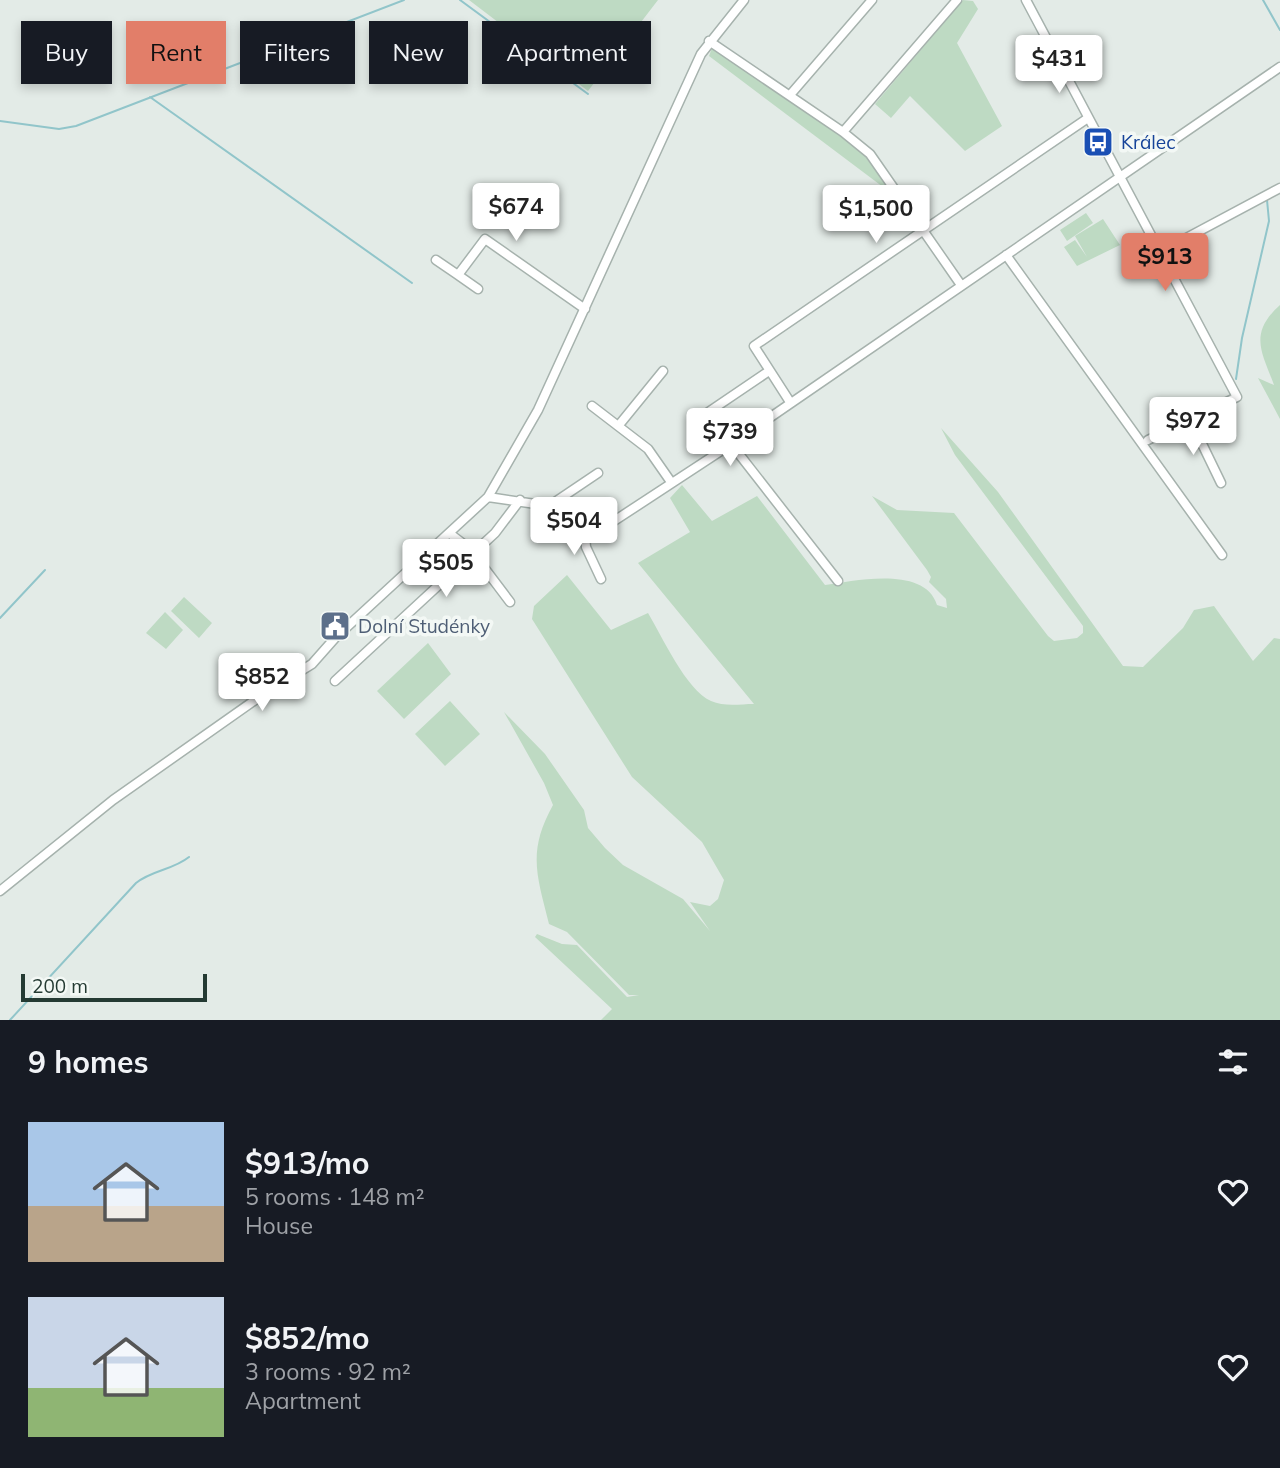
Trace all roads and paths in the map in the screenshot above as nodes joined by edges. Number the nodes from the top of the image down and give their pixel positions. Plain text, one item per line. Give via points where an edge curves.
1 (744, 0) edge
2 (872, 0) edge
3 (957, 0) edge
4 (1026, 0) edge
5 (709, 41) junction
6 (1280, 68) edge
7 (790, 95) junction
8 (1088, 118) junction
9 (843, 132) junction
10 (1120, 176) junction
11 (1280, 188) edge
12 (923, 230) junction
13 (1160, 252) junction
14 (1006, 255) junction
15 (436, 260) dead end
16 (458, 275) junction
17 (961, 285) junction
18 (478, 289) dead end
19 (585, 309) junction
20 (663, 371) dead end
21 (769, 371) junction
22 (790, 402) junction
23 (592, 406) dead end
24 (1190, 419) junction
25 (619, 425) junction
26 (1148, 440) dead end
27 (730, 445) junction
28 (597, 473) dead end
29 (671, 482) junction
30 (1221, 483) dead end
31 (488, 497) junction
32 (520, 500) junction
33 (549, 506) junction
34 (584, 526) junction
35 (449, 533) junction
36 (474, 554) junction
37 (1222, 555) dead end
38 (601, 579) dead end
39 (838, 581) dead end
40 (510, 602) dead end
41 (335, 681) dead end
42 (0, 891) edge

1 - 5 street
2 - 7 street
3 - 9 street
4 - 8 street
5 - 7 street
5 - 19 street
6 - 10 street
7 - 9 street
8 - 10 street
8 - 12 street
9 - 12 street via 870,155
10 - 13 street
10 - 14 street
11 - 13 street
12 - 17 street
12 - 21 street via 754,346
13 - 24 street via 1237,397
14 - 17 street
14 - 37 street
15 - 16 street
16 - 18 street
16 - 19 street via 485,239
17 - 22 street
19 - 31 street via 538,410
20 - 25 street
21 - 22 street
21 - 27 street via 707,413
22 - 27 street
23 - 25 street
24 - 26 street
24 - 30 street
25 - 29 street via 648,449
27 - 29 street
27 - 39 street
28 - 33 street
29 - 34 street via 611,523
31 - 32 street
31 - 35 street
32 - 33 street
32 - 36 street
33 - 34 street
34 - 38 street via 586,547
35 - 36 street
35 - 42 street via 312,664 113,800
36 - 40 street
36 - 41 street

